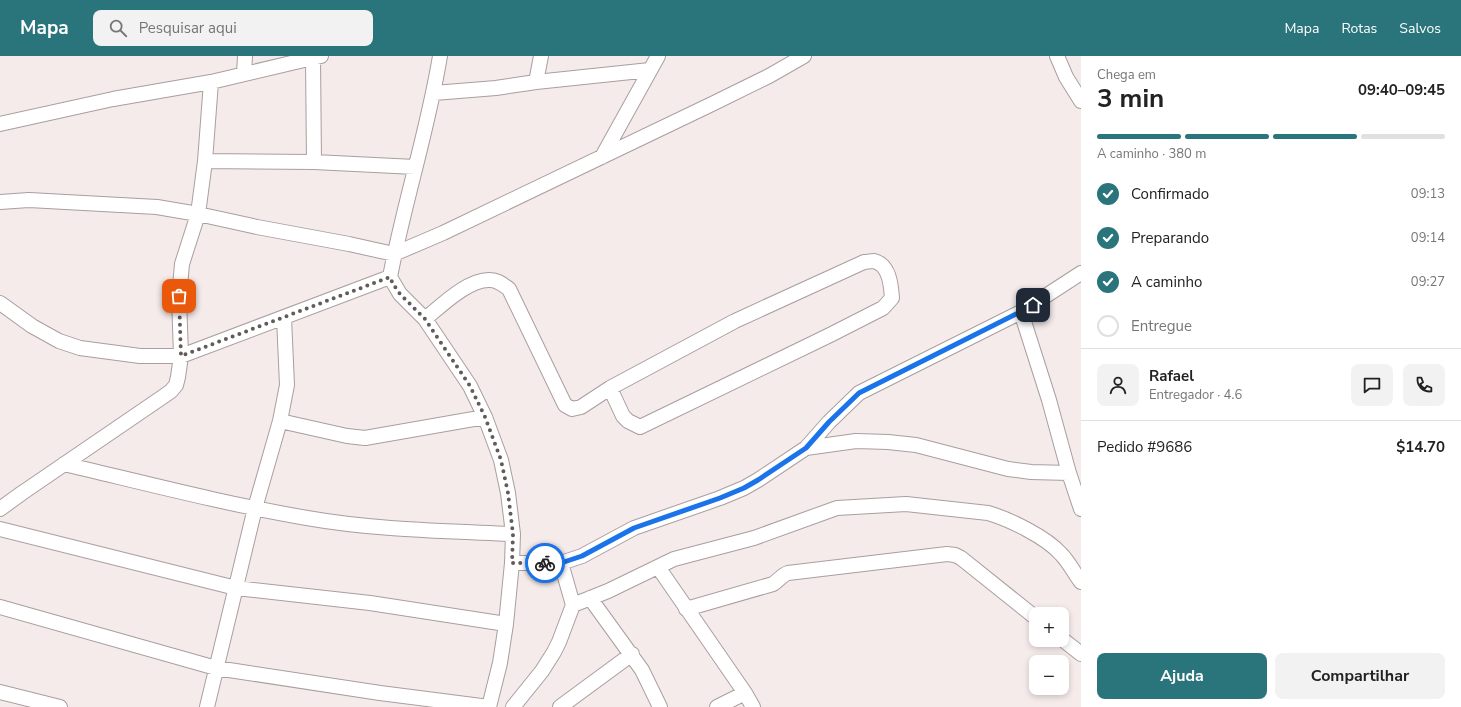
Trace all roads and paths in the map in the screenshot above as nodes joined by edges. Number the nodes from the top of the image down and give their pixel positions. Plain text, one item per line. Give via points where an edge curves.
1 (245, 56) edge
2 (440, 56) edge
3 (541, 56) edge
4 (658, 56) edge
5 (804, 56) edge
6 (1058, 56) edge
7 (317, 57) edge
8 (650, 70) junction
9 (244, 74) junction
10 (211, 82) junction
11 (536, 82) junction
12 (434, 93) junction
13 (1081, 101) edge
14 (0, 124) edge
15 (602, 157) junction
16 (205, 161) junction
17 (314, 162) junction
18 (415, 167) junction
19 (0, 202) edge
20 (198, 214) junction
21 (394, 254) junction
22 (1081, 273) edge
23 (390, 277) junction
24 (0, 303) edge
25 (1020, 312) junction
26 (284, 318) junction
27 (425, 319) junction
28 (181, 356) junction
29 (610, 388) junction
30 (485, 417) junction
31 (280, 421) junction
32 (806, 448) junction
33 (64, 464) junction
34 (1069, 473) junction
35 (255, 508) junction
36 (1081, 509) edge
37 (0, 510) edge
38 (0, 529) edge
39 (513, 534) junction
40 (512, 563) junction
41 (561, 563) junction
42 (658, 567) junction
43 (1081, 582) edge
44 (236, 588) junction
45 (590, 598) junction
46 (573, 605) junction
47 (0, 607) edge
48 (686, 608) junction
49 (1029, 612) edge
50 (506, 624) junction
51 (1069, 645) edge
52 (632, 654) junction
53 (1081, 654) edge
54 (216, 668) junction
55 (0, 692) edge
56 (745, 693) junction
57 (60, 707) edge
58 (207, 707) edge
59 (489, 707) edge
60 (513, 707) edge
61 (560, 707) edge
62 (660, 707) edge
63 (717, 707) edge
64 (754, 707) edge

1 - 9 street
2 - 12 street
3 - 11 street
4 - 8 street
5 - 15 street via 769,76
6 - 13 street
7 - 9 street
7 - 17 street
8 - 11 street
8 - 15 street
9 - 10 street
10 - 14 street via 113,99
10 - 16 street
11 - 12 street
12 - 18 street
15 - 21 street
16 - 17 street
16 - 20 street
17 - 18 street
18 - 21 street
19 - 20 street via 29,200 149,207
20 - 21 street
20 - 28 street via 182,264 179,296
21 - 23 street
22 - 25 street
23 - 26 street
23 - 27 street via 400,294
24 - 28 street via 32,326 59,341 80,348 140,356
25 - 32 street via 859,393
25 - 34 street via 1049,400
26 - 28 street
26 - 31 street via 287,385
27 - 29 street via 467,286 490,280 501,282 509,289 565,405 572,409 581,407
27 - 30 street via 470,386
28 - 33 street via 176,385 171,391
29 - 29 street via 735,321 864,262 874,261 883,266 891,280 892,298 883,308 640,427 628,422 623,416
30 - 31 street via 365,438
30 - 39 street via 501,460
31 - 35 street
32 - 34 street via 856,441 916,445 1008,469
32 - 41 street via 744,488 634,528 582,556
33 - 35 street
33 - 37 street
34 - 36 street
35 - 39 street via 379,527
35 - 44 street
38 - 44 street
39 - 40 street
40 - 41 street
40 - 50 street
41 - 46 street
42 - 43 street via 688,554 754,538 837,508 906,504 988,513 1001,517 1052,545
42 - 45 street
42 - 48 street
44 - 50 street via 370,603
44 - 54 street
45 - 46 street
45 - 52 street
46 - 60 street via 554,652
47 - 54 street
48 - 49 street via 773,584 788,573 947,554 961,558
48 - 56 street
50 - 59 street
51 - 53 street
52 - 61 street
52 - 62 street
54 - 58 street
54 - 59 street
55 - 57 street
56 - 63 street
56 - 64 street

